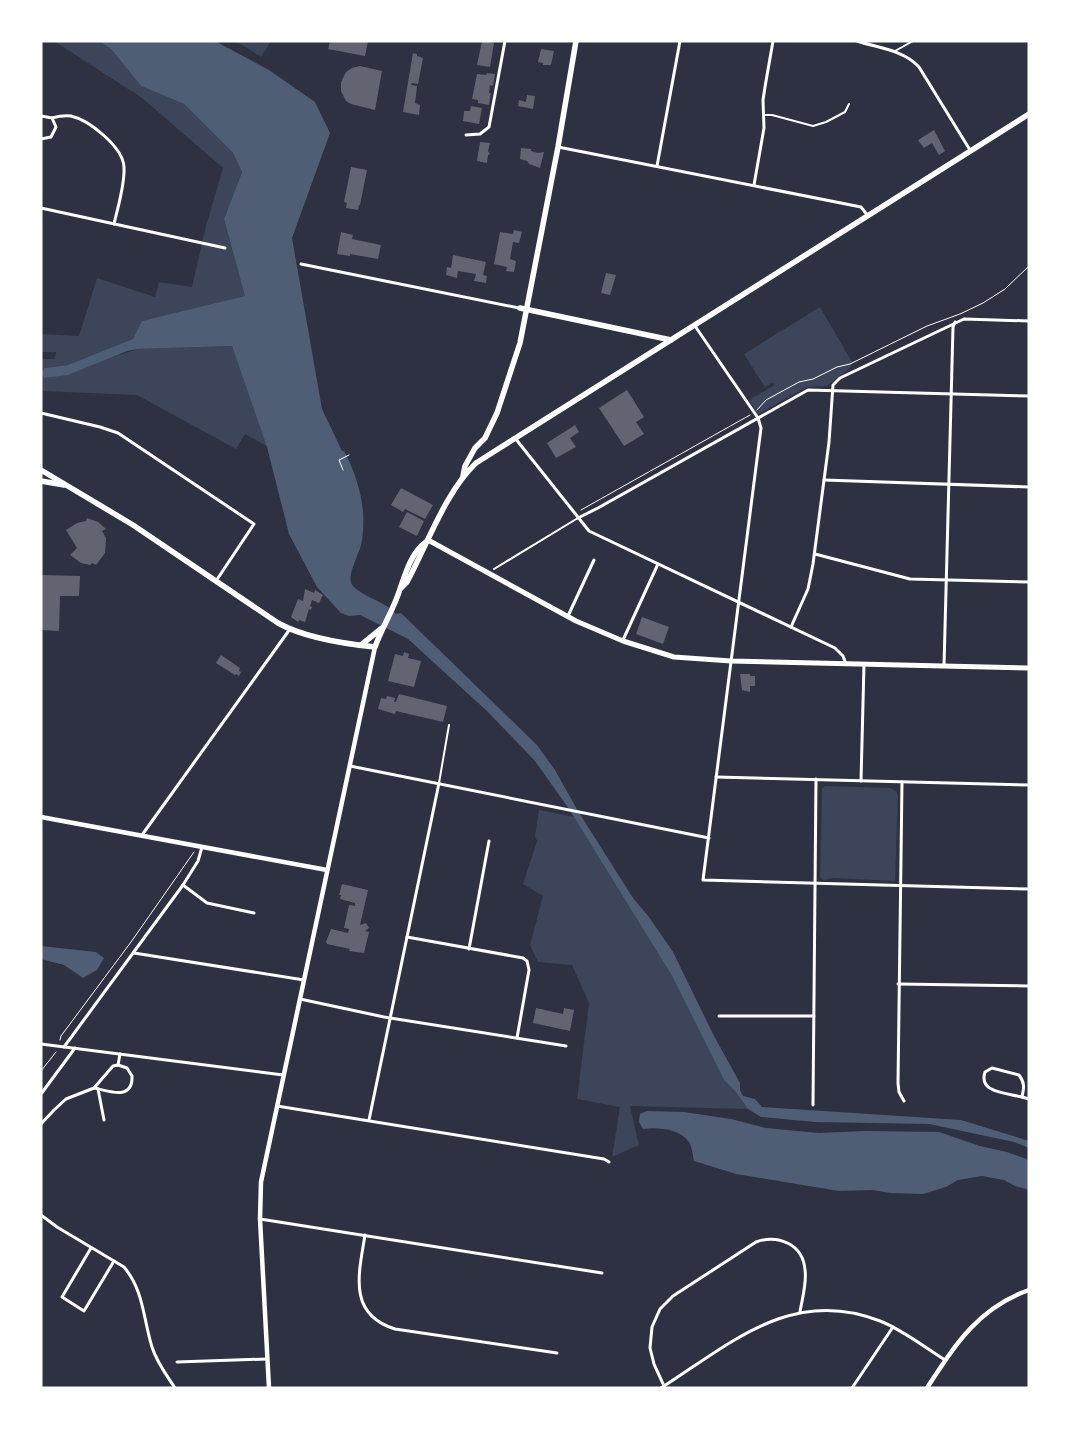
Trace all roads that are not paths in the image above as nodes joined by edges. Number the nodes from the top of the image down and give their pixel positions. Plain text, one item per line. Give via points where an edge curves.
1 (505, 41) edge
2 (576, 41) edge
3 (680, 41) edge
4 (773, 41) edge
5 (857, 41) edge
6 (913, 41) edge
7 (869, 43) edge
8 (894, 52) junction
9 (849, 104) dead end
10 (1029, 114) edge
11 (764, 115) junction
12 (41, 116) edge
13 (52, 118) junction
14 (466, 135) dead end
15 (41, 138) edge
16 (558, 147) junction
17 (970, 151) junction
18 (657, 166) junction
19 (754, 185) junction
20 (41, 208) edge
21 (868, 216) junction
22 (114, 224) junction
23 (225, 248) dead end
24 (301, 264) dead end
25 (523, 309) junction
26 (1029, 321) edge
27 (956, 322) junction
28 (694, 325) junction
29 (671, 340) junction
30 (832, 390) junction
31 (953, 394) junction
32 (1029, 396) edge
33 (41, 413) edge
34 (758, 418) junction
35 (515, 437) junction
36 (41, 470) edge
37 (463, 478) junction
38 (824, 480) junction
39 (41, 481) edge
40 (950, 484) junction
41 (68, 486) junction
42 (1029, 487) edge
43 (578, 518) junction
44 (428, 540) junction
45 (815, 554) junction
46 (594, 560) dead end
47 (658, 564) junction
48 (494, 568) dead end
49 (947, 580) junction
50 (216, 582) junction
51 (1029, 582) edge
52 (738, 602) junction
53 (567, 616) junction
54 (791, 627) junction
55 (382, 628) junction
56 (290, 629) junction
57 (623, 641) junction
58 (361, 645) junction
59 (375, 647) junction
60 (731, 661) junction
61 (846, 664) junction
62 (864, 664) junction
63 (944, 666) junction
64 (1029, 668) edge
65 (449, 725) dead end
66 (349, 766) junction
67 (716, 777) junction
68 (816, 779) junction
69 (861, 781) junction
70 (902, 782) junction
71 (439, 783) junction
72 (1029, 785) edge
73 (41, 817) edge
74 (142, 835) junction
75 (709, 838) junction
76 (489, 841) dead end
77 (202, 847) junction
78 (327, 870) junction
79 (815, 884) junction
80 (183, 885) junction
81 (900, 886) junction
82 (1029, 889) edge
83 (254, 912) dead end
84 (407, 937) junction
85 (469, 948) junction
86 (134, 953) junction
87 (304, 980) junction
88 (898, 984) junction
89 (1029, 986) edge
90 (300, 999) junction
91 (719, 1016) dead end
92 (814, 1016) junction
93 (390, 1017) junction
94 (517, 1038) junction
95 (41, 1044) edge
96 (566, 1046) dead end
97 (64, 1047) junction
98 (75, 1048) junction
99 (120, 1054) junction
100 (118, 1065) junction
101 (283, 1075) junction
102 (96, 1088) junction
103 (41, 1094) edge
104 (1022, 1097) junction
105 (1029, 1098) edge
106 (904, 1100) dead end
107 (813, 1105) dead end
108 (277, 1106) junction
109 (104, 1120) dead end
110 (369, 1120) junction
111 (41, 1124) edge
112 (609, 1162) dead end
113 (41, 1215) edge
114 (260, 1219) junction
115 (365, 1235) junction
116 (91, 1248) junction
117 (114, 1261) junction
118 (602, 1273) dead end
119 (1029, 1290) edge
120 (800, 1312) junction
121 (893, 1327) junction
122 (558, 1353) dead end
123 (268, 1359) junction
124 (945, 1360) junction
125 (177, 1362) dead end
126 (664, 1387) edge
127 (175, 1388) edge
128 (269, 1388) edge
129 (852, 1388) edge
130 (927, 1388) edge

1 - 14 street via 489,127 480,134
2 - 16 main road
3 - 18 street
4 - 11 street via 764,87
5 - 7 street
6 - 8 lane
7 - 8 street
8 - 17 street via 908,56 920,67
9 - 11 lane via 845,112 813,126
10 - 17 main road
11 - 19 street
12 - 13 street
13 - 15 street via 56,131 48,138
13 - 22 street via 61,115 79,118 117,149 124,165
16 - 18 street
16 - 25 main road
17 - 21 main road
18 - 19 street
19 - 21 street via 861,207
20 - 22 street
21 - 28 main road
22 - 23 street
24 - 25 street
25 - 29 main road
25 - 37 main road via 520,343 503,398 489,431 465,466
26 - 27 street via 964,319
27 - 30 street via 840,378
27 - 31 street via 953,327
28 - 29 main road
28 - 34 street
29 - 35 main road
30 - 31 street
30 - 34 street via 802,392
30 - 38 street
31 - 32 street
31 - 40 street
33 - 50 street via 118,433 254,524
34 - 43 street
34 - 52 street via 761,428
35 - 37 main road via 476,463
35 - 43 street
36 - 41 main road
37 - 44 main road
38 - 40 street
38 - 45 street
39 - 41 main road
40 - 42 street
40 - 49 street
41 - 50 main road
43 - 47 street via 589,531
43 - 48 lane
44 - 53 main road
44 - 55 main road
45 - 49 street via 902,578
45 - 54 street via 808,589
46 - 53 street
47 - 52 street
47 - 57 street
49 - 51 street
49 - 63 street
50 - 56 main road
52 - 54 street
52 - 60 street
53 - 57 main road
54 - 61 street via 834,648
55 - 58 main road
55 - 59 main road
56 - 58 main road
56 - 74 street
57 - 60 main road via 674,657
58 - 59 main road
59 - 66 street
60 - 61 main road
60 - 67 street
61 - 62 main road
62 - 63 main road
62 - 69 street
63 - 64 main road
65 - 71 lane
66 - 71 street
66 - 78 street
67 - 68 street
67 - 75 street
68 - 69 street
68 - 79 street
69 - 70 street
70 - 72 street
70 - 81 street
71 - 75 street
71 - 84 street
73 - 74 street
74 - 77 street
75 - 79 street via 703,880
76 - 85 street
77 - 78 street
77 - 80 street via 198,861
78 - 87 street
79 - 81 street
79 - 92 street
80 - 83 street via 206,903
80 - 86 street
81 - 82 street
81 - 88 street
84 - 85 street
84 - 93 street
85 - 94 street via 523,958 527,962 529,970
86 - 87 street
86 - 97 street
87 - 90 street
88 - 89 street
88 - 106 street via 898,1083
90 - 93 street
90 - 101 street
91 - 92 street
92 - 107 street
93 - 94 street
93 - 110 street
94 - 96 street
95 - 97 street
97 - 98 street
98 - 99 street
98 - 103 street
99 - 100 street
99 - 101 street
100 - 102 street via 110,1068
100 - 102 street via 127,1068 132,1076 128,1090 120,1093
101 - 108 street
102 - 109 street
102 - 111 street via 66,1099
104 - 104 street via 1024,1086 1019,1075 992,1068 984,1072 984,1083 988,1088
104 - 105 street
108 - 110 street
108 - 114 street via 261,1182
110 - 112 street
113 - 116 street
114 - 115 street
114 - 123 street
115 - 118 street
115 - 122 street via 358,1287 363,1304 379,1322 395,1329
116 - 117 street
116 - 117 street via 62,1298 84,1311
117 - 127 street via 124,1267 136,1282 154,1354
119 - 124 street via 1000,1303 976,1321
120 - 121 street via 847,1312
120 - 126 street via 755,1327
120 - 126 street via 806,1274 800,1255 792,1246 778,1239 756,1242 673,1296 660,1309 652,1328 650,1348
121 - 124 street
121 - 129 street
123 - 125 street
123 - 128 street
124 - 130 street

